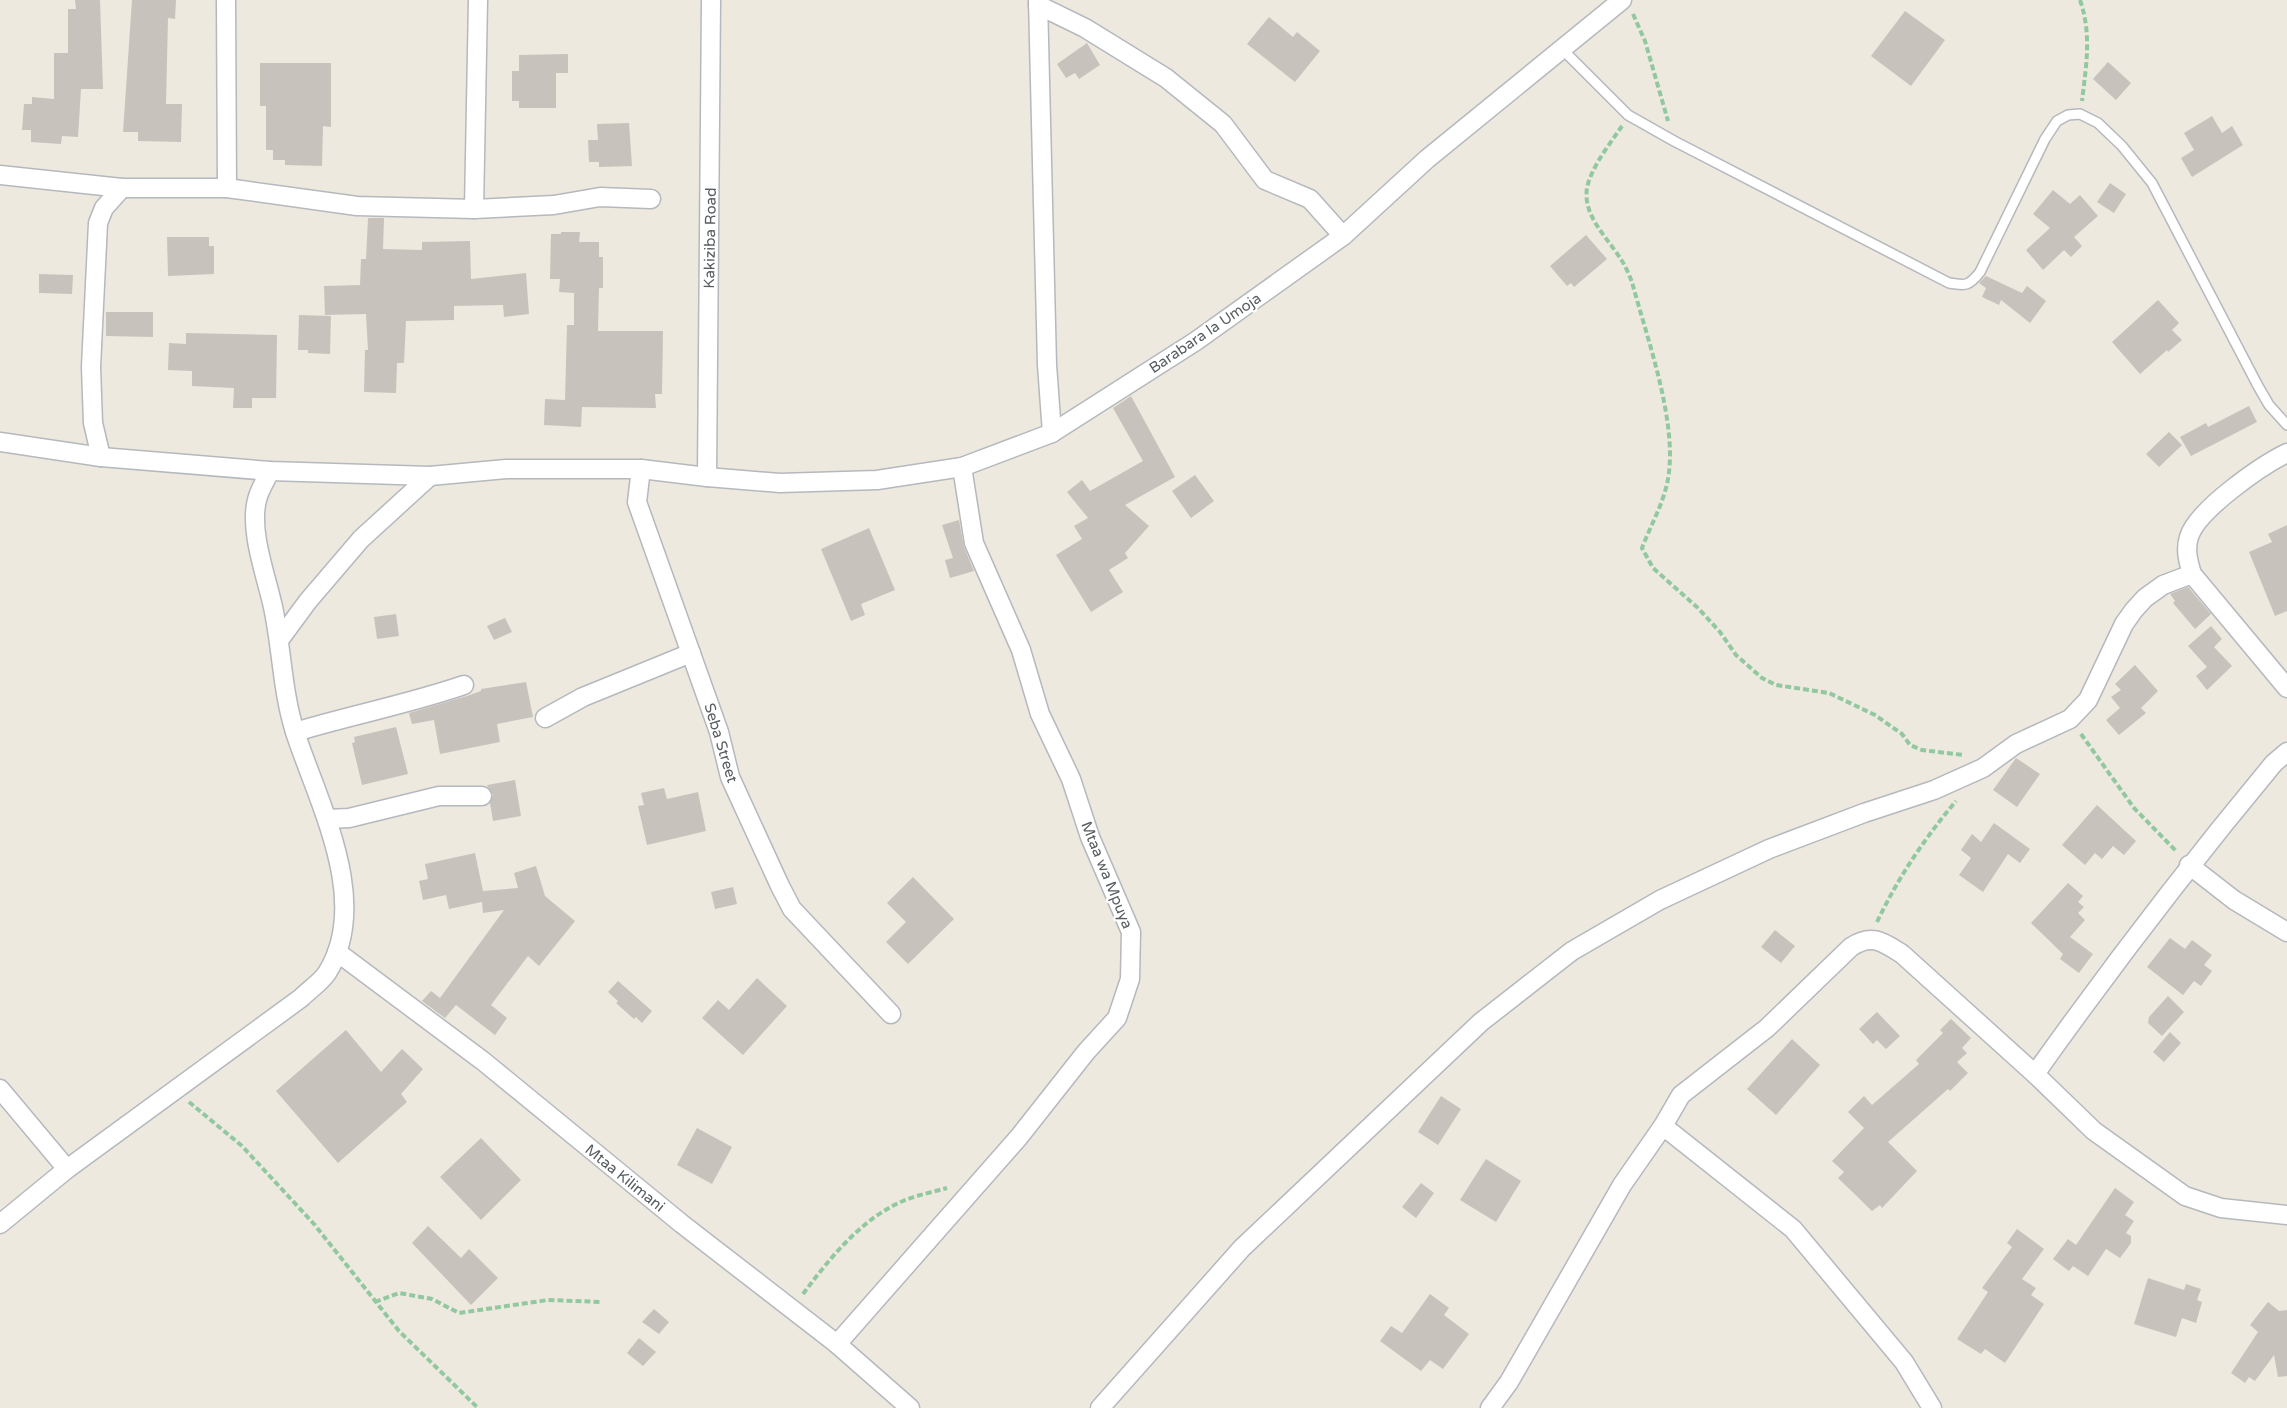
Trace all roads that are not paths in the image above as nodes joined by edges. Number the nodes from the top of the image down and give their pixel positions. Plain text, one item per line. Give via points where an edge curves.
1 (226, 0) edge
2 (478, 0) edge
3 (711, 0) edge
4 (1038, 2) edge
5 (1627, 5) edge
6 (1562, 49) junction
7 (0, 175) edge
8 (122, 188) junction
9 (227, 189) junction
10 (651, 199) dead end
11 (474, 209) junction
12 (1343, 236) junction
13 (2287, 425) edge
14 (1052, 433) junction
15 (0, 442) edge
16 (2287, 453) edge
17 (101, 458) junction
18 (962, 466) junction
19 (641, 469) junction
20 (270, 471) junction
21 (430, 476) junction
22 (707, 477) junction
23 (2192, 574) junction
24 (280, 639) junction
25 (691, 653) junction
26 (464, 685) dead end
27 (2287, 688) edge
28 (545, 718) dead end
29 (295, 732) junction
30 (2287, 752) edge
31 (482, 796) dead end
32 (327, 819) junction
33 (2190, 865) junction
34 (2287, 932) edge
35 (337, 952) junction
36 (891, 1014) dead end
37 (2035, 1074) junction
38 (0, 1089) edge
39 (1663, 1126) junction
40 (67, 1169) junction
41 (2287, 1215) edge
42 (0, 1224) edge
43 (837, 1344) junction
44 (910, 1408) edge
45 (1100, 1408) edge
46 (1490, 1408) edge
47 (1932, 1408) edge

1 - 9 street
2 - 11 street
3 - 22 street, Kakiziba Road
4 - 12 street via 1166,78 1223,124 1265,180 1310,199
4 - 14 street
5 - 6 street, Barabara la Umoja
6 - 12 street, Barabara la Umoja via 1427,159
6 - 13 lane via 1628,115 1949,283 1965,286 1980,272 2057,121 2080,114 2098,123 2152,183 2258,386
7 - 8 street
8 - 9 street
8 - 17 street via 104,208 98,223 91,367 93,423
9 - 11 street via 357,206
10 - 11 street via 600,197 554,205
12 - 14 street, Barabara la Umoja via 1196,340
14 - 18 street, Barabara la Umoja
15 - 17 street, Barabara la Umoja
16 - 23 street via 2271,460 2197,520 2187,548
17 - 20 street, Barabara la Umoja
18 - 22 street, Barabara la Umoja via 877,480 780,483
18 - 43 street, Mtaa wa Mpuya via 974,543 1021,650 1040,714 1071,779 1090,837 1131,932 1130,979 1117,1018 1019,1137
19 - 21 street, Barabara la Umoja via 506,469
19 - 22 street, Barabara la Umoja
19 - 25 street, Seba Street via 638,502
20 - 21 street, Barabara la Umoja
20 - 24 street via 257,498 254,521
21 - 24 street via 361,539
23 - 27 street
23 - 45 street via 2163,585 2134,610 2088,700 2070,719 2016,744 1983,768 1934,790 1769,849 1660,900 1572,951 1481,1022 1242,1248
24 - 29 street via 284,683
25 - 28 street via 583,697
25 - 36 street, Seba Street via 719,732 730,777 792,909
26 - 29 street
29 - 32 street
30 - 33 street
31 - 32 street via 439,796 349,818
32 - 35 street via 342,876 343,928
33 - 34 street via 2234,900
33 - 37 street
35 - 40 street via 326,975 301,998
35 - 43 street, Mtaa Kilimani via 483,1061 682,1224
37 - 39 street via 1902,954 1883,942 1868,939 1851,947 1767,1028 1681,1095
37 - 41 street via 2094,1131 2185,1196 2221,1208
38 - 40 street
39 - 46 street via 1622,1185 1509,1382
39 - 47 street via 1793,1229 1905,1362
40 - 42 street
43 - 44 street, Mtaa Kilimani

